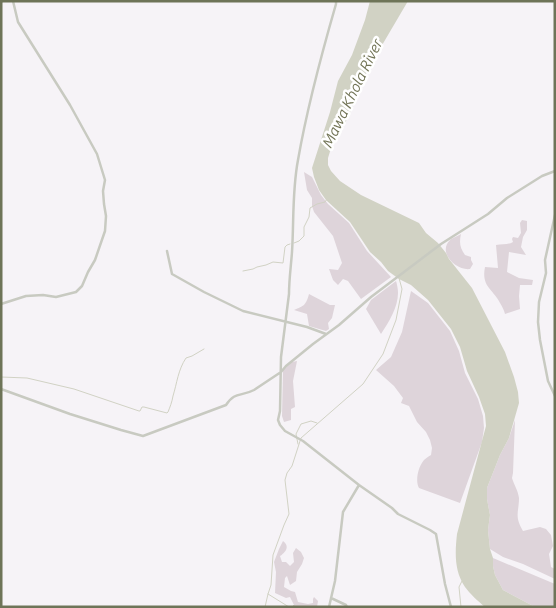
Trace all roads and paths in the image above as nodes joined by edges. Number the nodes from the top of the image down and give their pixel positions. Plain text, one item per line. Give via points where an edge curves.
1 (13, 1) edge
2 (336, 1) edge
3 (555, 171) edge
4 (555, 215) edge
5 (167, 251) dead end
6 (1, 304) edge
7 (286, 322) junction
8 (326, 334) junction
9 (281, 372) junction
10 (1, 388) edge
11 (555, 396) edge
12 (359, 485) junction
13 (330, 598) junction
14 (329, 607) edge
15 (347, 607) edge
16 (451, 607) edge

1 - 6 street via 18,22 97,154 105,180 106,216 105,231 95,260 76,292 56,297 26,296
2 - 7 street via 297,162
3 - 8 street via 507,198 441,244
4 - 11 street via 545,260 538,322 545,368
5 - 7 street via 172,274 243,311
7 - 8 street
7 - 9 street
8 - 9 street
9 - 10 street via 249,393 235,395 226,405 143,436 70,414
9 - 12 street via 280,426
12 - 13 street via 344,512
12 - 16 street via 400,515 436,534
13 - 14 street
13 - 15 street

